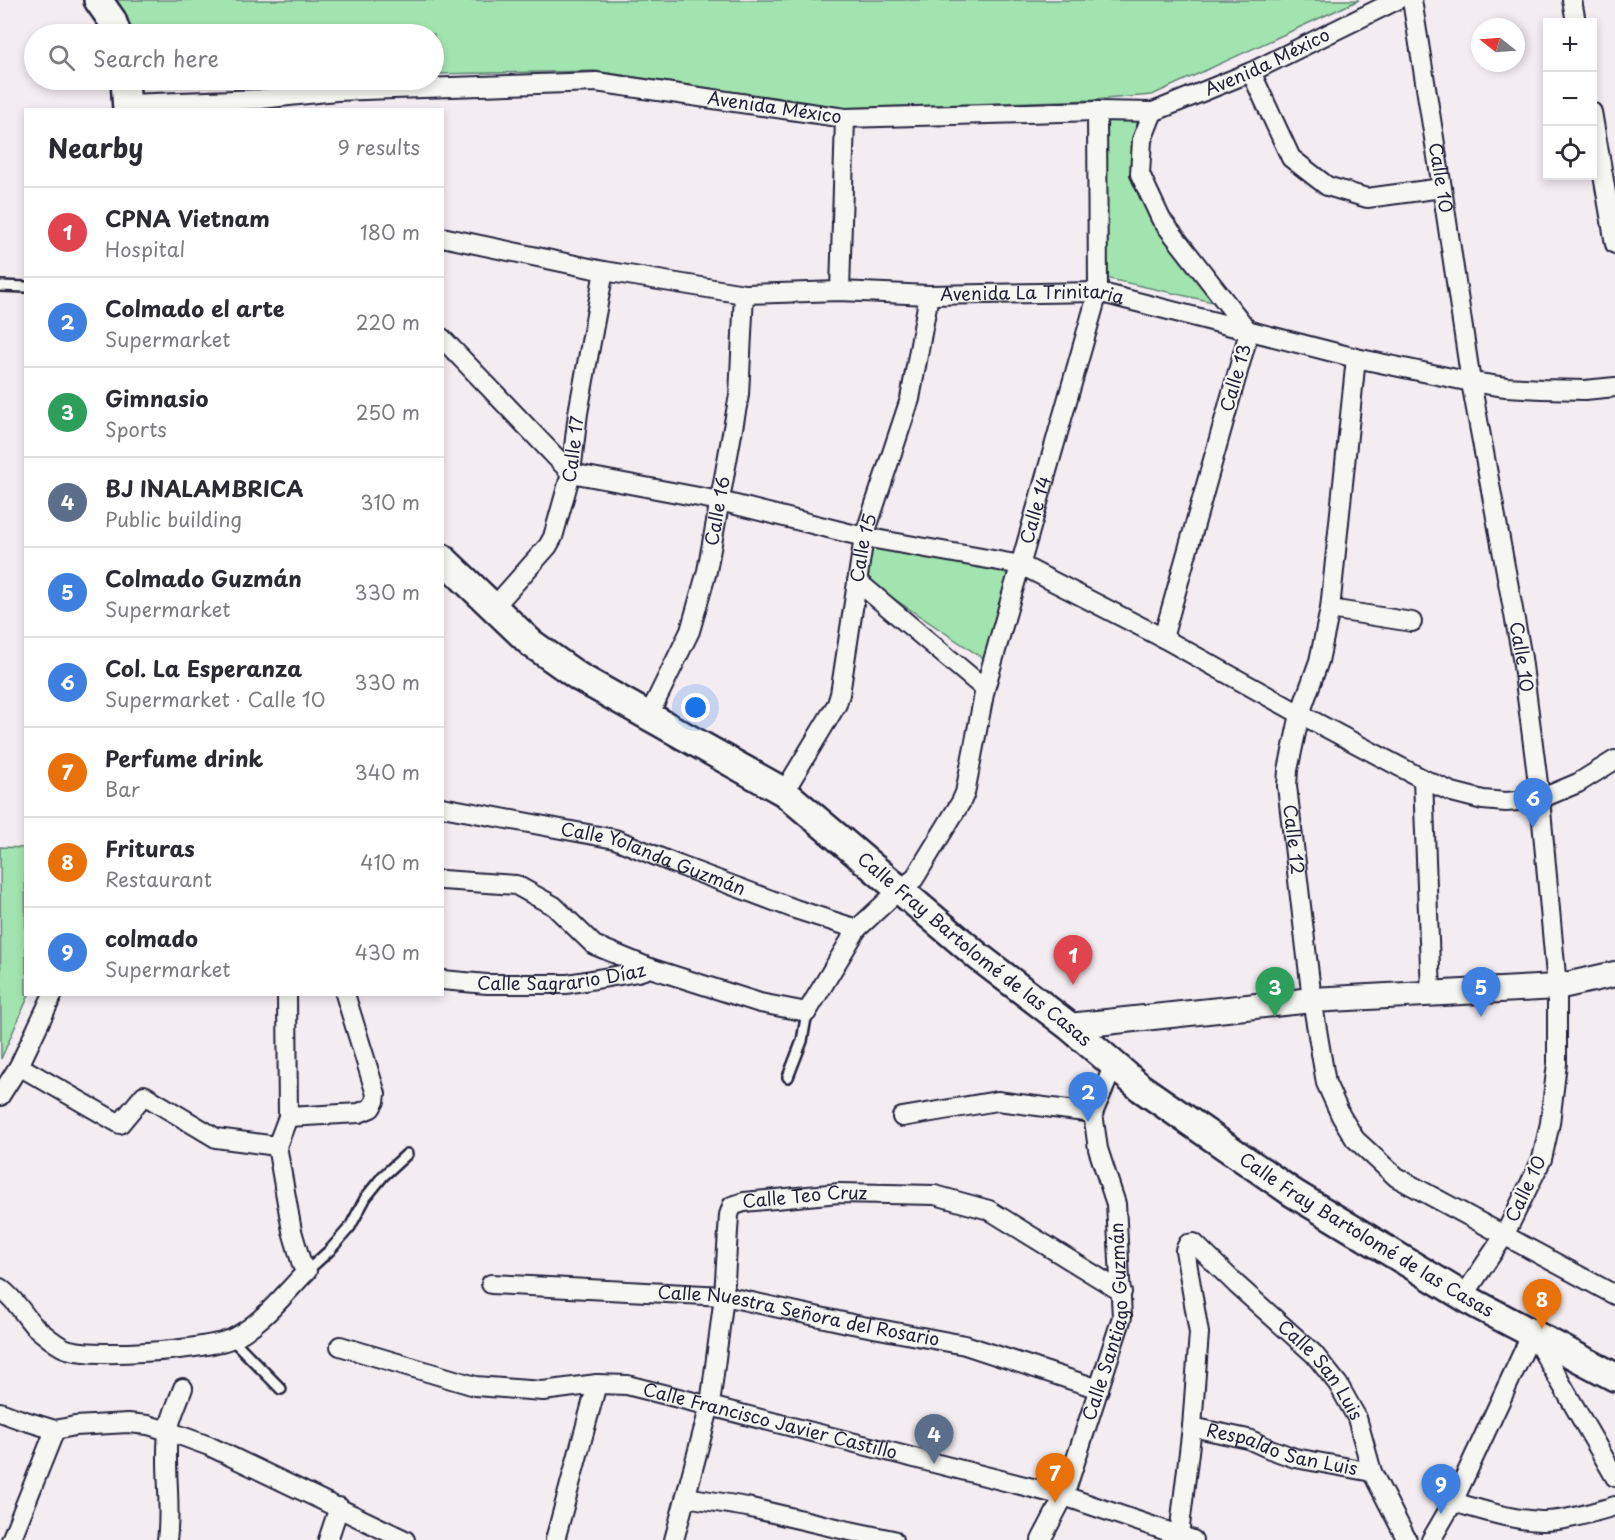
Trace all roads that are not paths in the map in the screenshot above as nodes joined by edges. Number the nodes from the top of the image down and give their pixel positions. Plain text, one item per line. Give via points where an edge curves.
1 (98, 0) edge
2 (1397, 0) edge
3 (1412, 0) edge
4 (1572, 0) edge
5 (1575, 18) edge
6 (113, 24) edge
7 (1251, 72) junction
8 (444, 87) edge
9 (365, 90) edge
10 (126, 98) edge
11 (263, 104) edge
12 (1097, 111) junction
13 (1153, 112) junction
14 (845, 118) junction
15 (1595, 126) edge
16 (1442, 188) junction
17 (444, 237) edge
18 (1615, 244) edge
19 (604, 271) junction
20 (0, 286) edge
21 (24, 287) edge
22 (840, 291) junction
23 (1098, 292) junction
24 (744, 294) junction
25 (929, 295) junction
26 (1249, 332) junction
27 (444, 340) edge
28 (1356, 358) junction
29 (1471, 382) junction
30 (1615, 387) edge
31 (571, 473) junction
32 (720, 501) junction
33 (864, 537) junction
34 (444, 562) edge
35 (1021, 565) junction
36 (452, 576) edge
37 (857, 581) junction
38 (494, 607) junction
39 (1330, 609) junction
40 (1412, 622) dead end
41 (1163, 638) junction
42 (985, 689) junction
43 (1300, 714) junction
44 (648, 717) junction
45 (1615, 760) edge
46 (1423, 779) junction
47 (784, 792) junction
48 (1540, 799) junction
49 (444, 807) edge
50 (444, 880) edge
51 (900, 889) junction
52 (857, 929) junction
53 (650, 968) junction
54 (1615, 974) edge
55 (444, 980) edge
56 (1557, 987) junction
57 (1431, 994) junction
58 (52, 996) edge
59 (287, 996) edge
60 (346, 996) edge
61 (1312, 1000) junction
62 (807, 1012) junction
63 (1069, 1026) junction
64 (1114, 1065) junction
65 (19, 1066) junction
66 (788, 1077) dead end
67 (0, 1096) edge
68 (1093, 1113) junction
69 (288, 1117) junction
70 (902, 1117) dead end
71 (277, 1146) junction
72 (407, 1154) dead end
73 (1504, 1236) junction
74 (307, 1271) junction
75 (491, 1284) dead end
76 (0, 1288) edge
77 (1122, 1292) junction
78 (1615, 1295) edge
79 (724, 1296) junction
80 (1463, 1297) junction
81 (1532, 1333) junction
82 (232, 1339) junction
83 (340, 1346) dead end
84 (1615, 1377) edge
85 (597, 1384) junction
86 (183, 1388) dead end
87 (281, 1389) dead end
88 (1100, 1389) junction
89 (710, 1405) junction
90 (0, 1412) edge
91 (1192, 1427) junction
92 (55, 1430) junction
93 (168, 1431) junction
94 (1372, 1472) junction
95 (1615, 1477) edge
96 (1064, 1496) junction
97 (686, 1497) junction
98 (1453, 1502) junction
99 (1615, 1506) edge
100 (339, 1508) junction
101 (1186, 1538) edge
102 (11, 1540) edge
103 (167, 1540) edge
104 (328, 1540) edge
105 (405, 1540) edge
106 (555, 1540) edge
107 (674, 1540) edge
108 (893, 1540) edge
109 (1041, 1540) edge
110 (1407, 1540) edge
111 (1431, 1540) edge

1 - 6 main road
2 - 7 street, Avenida México
3 - 16 street, Calle 10
4 - 5 street
7 - 13 street, Avenida México
7 - 16 street via 1291,158 1327,186 1367,198
8 - 14 street, Avenida México via 596,82
9 - 11 street, Avenida México
10 - 11 street, Avenida México
12 - 13 street, Avenida México
12 - 14 street, Avenida México
12 - 23 street, Calle 14
13 - 26 street, Calle 13 via 1142,140 1140,174 1161,219
14 - 22 street
15 - 18 street
16 - 29 street, Calle 10
17 - 19 street, Avenida La Trinitaria
19 - 24 street, Avenida La Trinitaria
19 - 31 street, Calle 17
20 - 21 lane
22 - 24 street, Avenida La Trinitaria
22 - 25 street, Avenida La Trinitaria
23 - 25 street, Avenida La Trinitaria
23 - 26 street, Avenida La Trinitaria
23 - 35 street, Calle 14
24 - 32 street, Calle 16 via 739,394
25 - 33 street, Calle 15 via 910,399
26 - 28 street, Avenida La Trinitaria
26 - 41 street, Calle 13
27 - 31 street
28 - 29 street, Avenida La Trinitaria
28 - 39 street, Calle 12
29 - 30 street, Avenida La Trinitaria via 1542,389
29 - 48 street, Calle 10 via 1522,658
31 - 32 street
31 - 38 street, Calle 17 via 554,537
32 - 33 street
32 - 44 street, Calle 16 via 707,571 690,631
33 - 35 street
33 - 37 street, Calle 15
34 - 36 main road, Calle Fray Bartolomé de las Casas
35 - 41 street
35 - 42 street, Calle 14
36 - 38 main road, Calle Fray Bartolomé de las Casas
37 - 42 street
37 - 47 street, Calle 15 via 837,704
38 - 44 main road, Calle Fray Bartolomé de las Casas via 531,643 579,677
39 - 40 street
39 - 43 street, Calle 12
41 - 43 street
42 - 51 street, Calle 14 via 962,802 914,879
43 - 46 street
43 - 61 street, Calle 12 via 1287,786
44 - 47 main road, Calle Fray Bartolomé de las Casas
45 - 48 street via 1578,783
46 - 48 street via 1483,800
46 - 57 street
47 - 51 main road, Calle Fray Bartolomé de las Casas
48 - 56 street, Calle 10
49 - 52 street, Calle Yolanda Guzmán via 615,838 795,909
50 - 53 street via 516,885 554,906 594,945
51 - 52 street
51 - 63 main road, Calle Fray Bartolomé de las Casas via 979,957
52 - 62 street
53 - 55 street, Calle Sagrario Díaz via 567,984
53 - 62 street, Calle Sagrario Díaz via 760,1003
54 - 56 street
56 - 57 street
56 - 73 street, Calle 10 via 1557,1063 1550,1122 1542,1159
57 - 61 street
58 - 65 street
59 - 69 street
60 - 69 street via 375,1101 371,1108 359,1113
61 - 63 street
61 - 73 street, Calle 12 via 1326,1083 1355,1139 1396,1177
62 - 66 lane via 802,1041
63 - 64 main road, Calle Fray Bartolomé de las Casas
64 - 68 street
64 - 80 main road, Calle Fray Bartolomé de las Casas via 1141,1088 1293,1193
65 - 67 street
65 - 71 street via 120,1124 144,1095 216,1138
68 - 70 street via 997,1101
68 - 77 street, Calle Santiago Guzmán via 1098,1149 1116,1203
69 - 71 street
71 - 74 street via 292,1231
72 - 74 lane via 382,1176 350,1227
73 - 78 street, Calle 12
73 - 80 street, Calle 10
74 - 82 street via 255,1324
75 - 79 street, Calle Nuestra Señora del Rosario
76 - 82 street via 34,1326 64,1348 154,1352
77 - 79 street, Calle Teo Cruz via 989,1210 935,1195 839,1193 732,1206
77 - 88 street, Calle Santiago Guzmán via 1122,1317
79 - 88 street, Calle Nuestra Señora del Rosario via 965,1345
79 - 89 street, Calle Teo Cruz
80 - 81 main road, Calle Fray Bartolomé de las Casas
81 - 84 main road, Calle Fray Bartolomé de las Casas
81 - 95 street
81 - 98 street
82 - 87 lane
83 - 85 street, Calle Francisco Javier Castillo via 475,1386 543,1391
85 - 89 street, Calle Francisco Javier Castillo via 627,1385
85 - 106 street
86 - 93 street
88 - 96 street, Calle Santiago Guzmán
89 - 96 street, Calle Francisco Javier Castillo
89 - 97 street, Calle Teo Cruz
90 - 92 street
91 - 94 street, Respaldo San Luis via 1248,1439 1295,1458
91 - 94 street, Calle San Luis via 1199,1333 1185,1250 1194,1243 1314,1354 1338,1384 1358,1418
91 - 101 street
92 - 93 street via 128,1424
92 - 102 street
93 - 100 street via 209,1446
93 - 103 street
94 - 110 street, Calle San Luis
96 - 101 street, Calle Francisco Javier Castillo
96 - 109 street, Calle Santiago Guzmán
97 - 107 street, Calle Teo Cruz
97 - 108 street
98 - 99 street via 1500,1516 1542,1522
98 - 111 street
100 - 104 street
100 - 105 street

